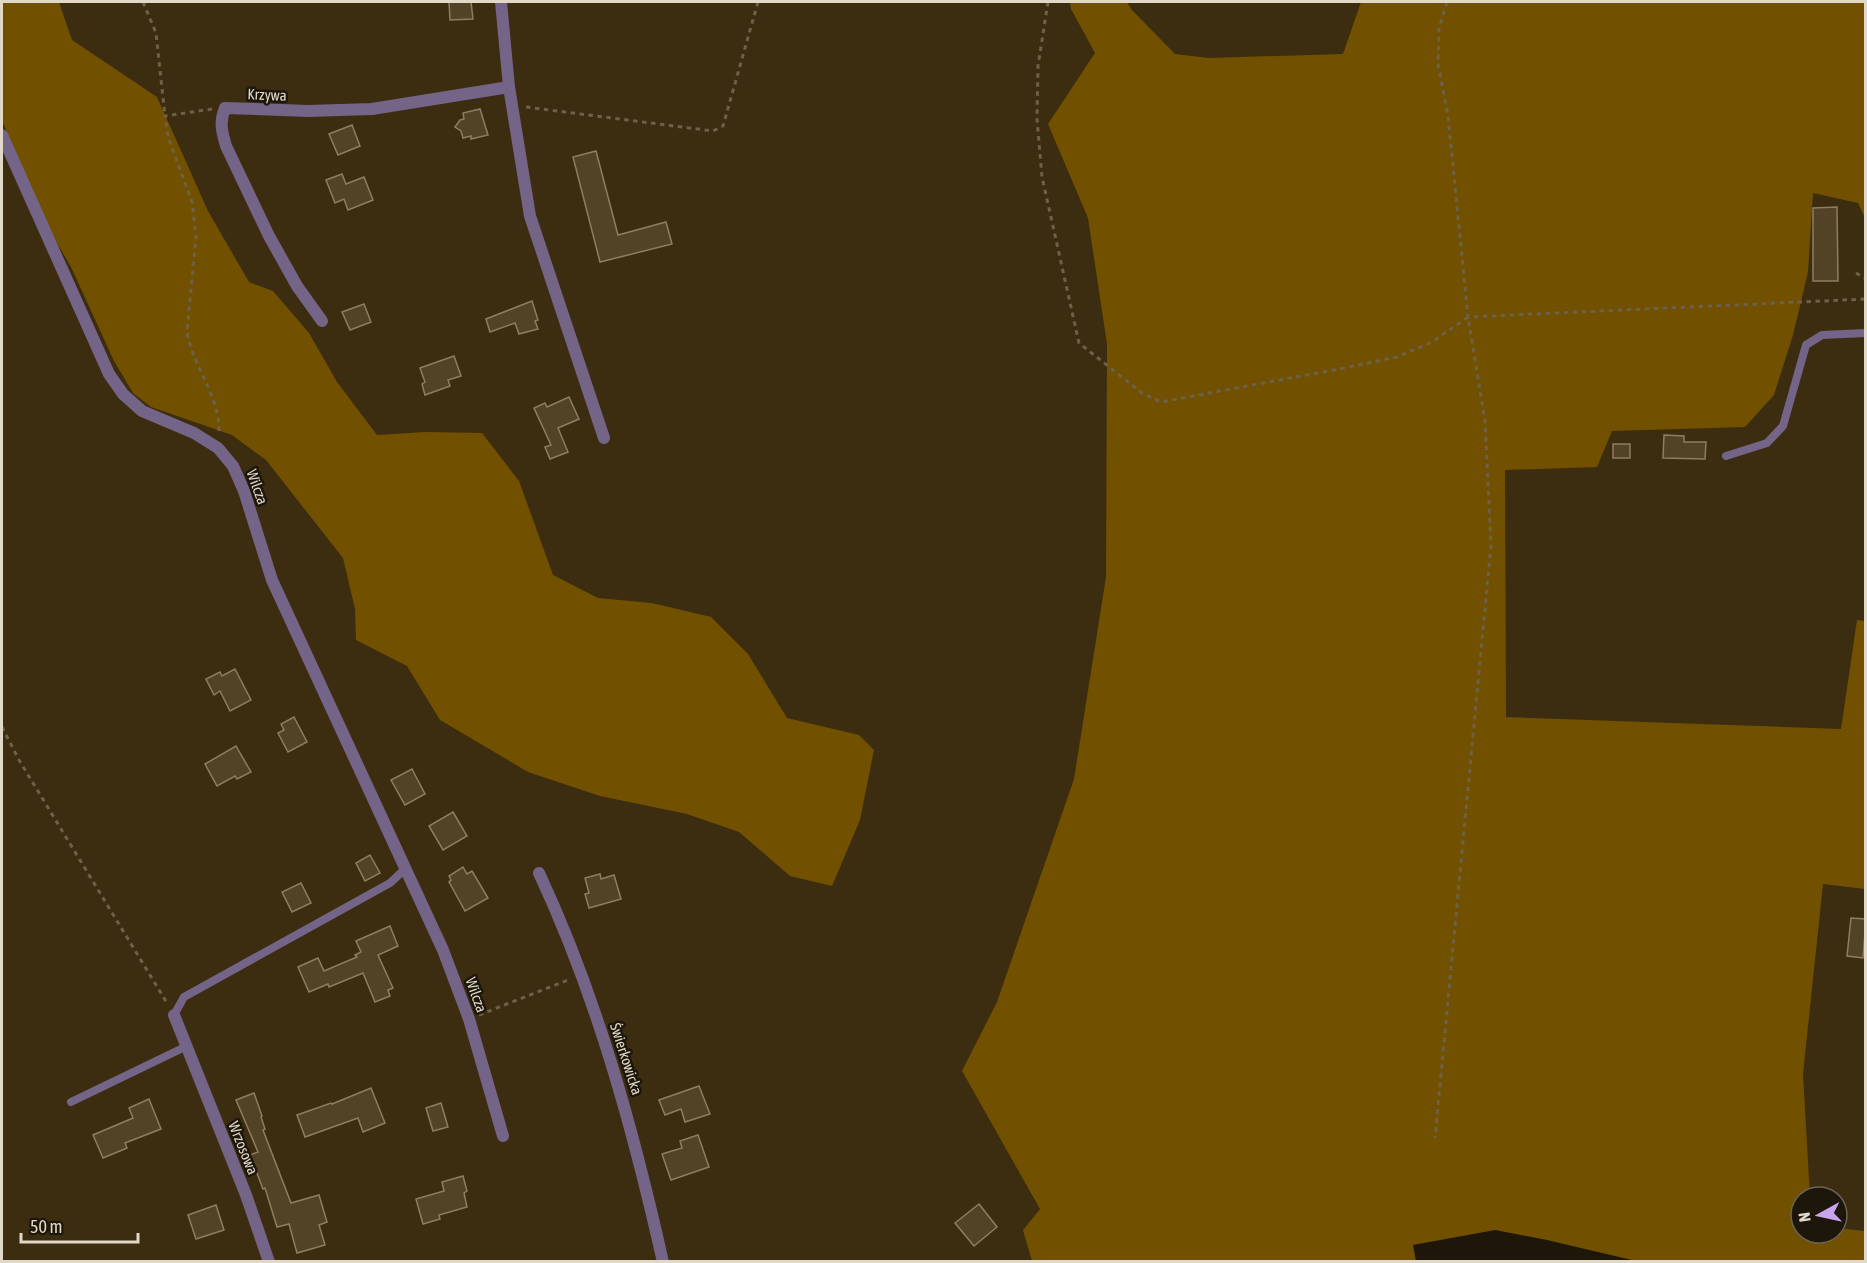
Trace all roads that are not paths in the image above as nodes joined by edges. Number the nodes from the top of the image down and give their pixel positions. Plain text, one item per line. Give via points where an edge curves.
1 (501, 2) edge
2 (509, 87) junction
3 (2, 135) edge
4 (322, 321) dead end
5 (1866, 333) edge
6 (604, 438) dead end
7 (1726, 456) dead end
8 (404, 870) junction
9 (539, 873) dead end
10 (174, 1015) joint
11 (187, 1047) junction
12 (71, 1102) dead end
13 (503, 1136) dead end
14 (269, 1262) edge
15 (663, 1262) edge

1 - 2 street
2 - 4 street, Krzywa via 372,109 225,108 221,131 226,146 269,236
2 - 6 street via 530,216
3 - 8 street, Wilcza via 109,374 142,411 194,433 218,448 233,466 272,580
5 - 7 lane via 1822,335 1806,345 1783,426 1767,443
8 - 10 lane via 390,883 184,997
8 - 13 street, Wilcza via 443,950 469,1019
9 - 15 street, Świerkowicka via 581,975 628,1114
10 - 11 street, Wrzosowa
11 - 12 lane
11 - 14 street, Wrzosowa

